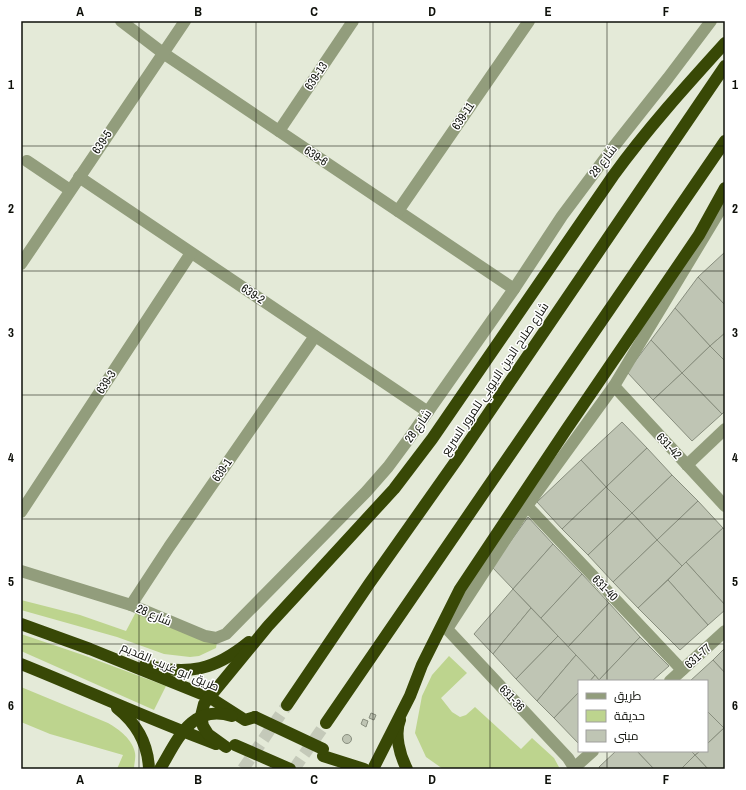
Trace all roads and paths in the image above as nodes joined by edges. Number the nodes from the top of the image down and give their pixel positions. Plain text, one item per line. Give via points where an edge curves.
1 (121, 21) edge
2 (185, 21) edge
3 (353, 21) edge
4 (529, 21) edge
5 (711, 21) edge
6 (725, 43) edge
7 (163, 53) junction
8 (725, 66) edge
9 (279, 131) junction
10 (725, 141) edge
11 (27, 161) dead end
12 (79, 177) junction
13 (725, 188) edge
14 (70, 190) junction
15 (723, 209) edge
16 (398, 211) junction
17 (698, 235) junction
18 (191, 253) junction
19 (21, 264) edge
20 (514, 289) junction
21 (315, 336) junction
22 (614, 386) junction
23 (428, 412) junction
24 (725, 429) edge
25 (687, 465) junction
26 (527, 506) junction
27 (725, 506) edge
28 (21, 512) edge
29 (21, 571) edge
30 (131, 605) junction
31 (21, 624) edge
32 (268, 626) junction
33 (725, 631) edge
34 (90, 649) junction
35 (21, 664) edge
36 (682, 670) junction
37 (671, 680) edge
38 (84, 690) junction
39 (410, 696) junction
40 (209, 697) junction
41 (287, 706) tunnel mouth
42 (201, 716) junction
43 (250, 719) junction
44 (326, 722) tunnel mouth
45 (182, 732) junction
46 (231, 746) junction
47 (591, 752) edge
48 (323, 753) junction
49 (574, 768) edge
50 (149, 769) edge
51 (160, 769) edge
52 (290, 769) edge
53 (343, 769) edge
54 (364, 769) edge
55 (373, 769) edge
56 (407, 769) edge

1 - 7 street, 639-6
2 - 7 street, 639-5
3 - 9 street, 639-13
4 - 16 street, 639-11
5 - 20 street, شارع 28 via 588,180
6 - 32 highway via 636,144 432,439 394,489
7 - 9 street, 639-6
7 - 12 street, 639-5
8 - 41 highway, شارع صلاح الدين الايوبي للمرور السريع
9 - 16 street, 639-6
10 - 44 highway
11 - 14 street
12 - 14 street, 639-5
12 - 18 street, 639-2
13 - 17 highway
14 - 19 street, 639-5
15 - 17 street
15 - 22 street
16 - 20 street, 639-6
17 - 39 highway via 460,589
18 - 21 street, 639-2
18 - 28 street, 639-3
20 - 23 street, شارع 28
21 - 23 street, 639-2
21 - 30 street, 639-1
22 - 25 street, 631-42
22 - 26 street
23 - 30 street, شارع 28 via 366,492 226,634 216,638 205,636
24 - 25 street
25 - 27 street, 631-42
26 - 36 street, 631-40
26 - 49 street, 631-36 via 447,629 568,758
29 - 30 street, شارع 28
31 - 34 highway, طريق ابو غريب القديم
32 - 34 highway via 225,659 201,669 180,671 156,668
32 - 40 highway
33 - 36 street, 631-77
34 - 40 highway, طريق ابو غريب القديم
35 - 38 highway
36 - 37 street, 631-77
38 - 45 highway
38 - 50 highway via 116,707 132,722 145,744
39 - 55 highway
39 - 56 highway via 398,724 399,745
40 - 42 highway
40 - 43 highway, طريق ابو غريب القديم
42 - 43 highway via 216,713
42 - 45 highway
42 - 46 highway via 208,734
43 - 48 highway, طريق ابو غريب القديم, bridge
45 - 46 highway
45 - 51 highway
46 - 52 highway, bridge
47 - 49 street
48 - 53 highway
48 - 54 highway, طريق ابو غريب القديم

